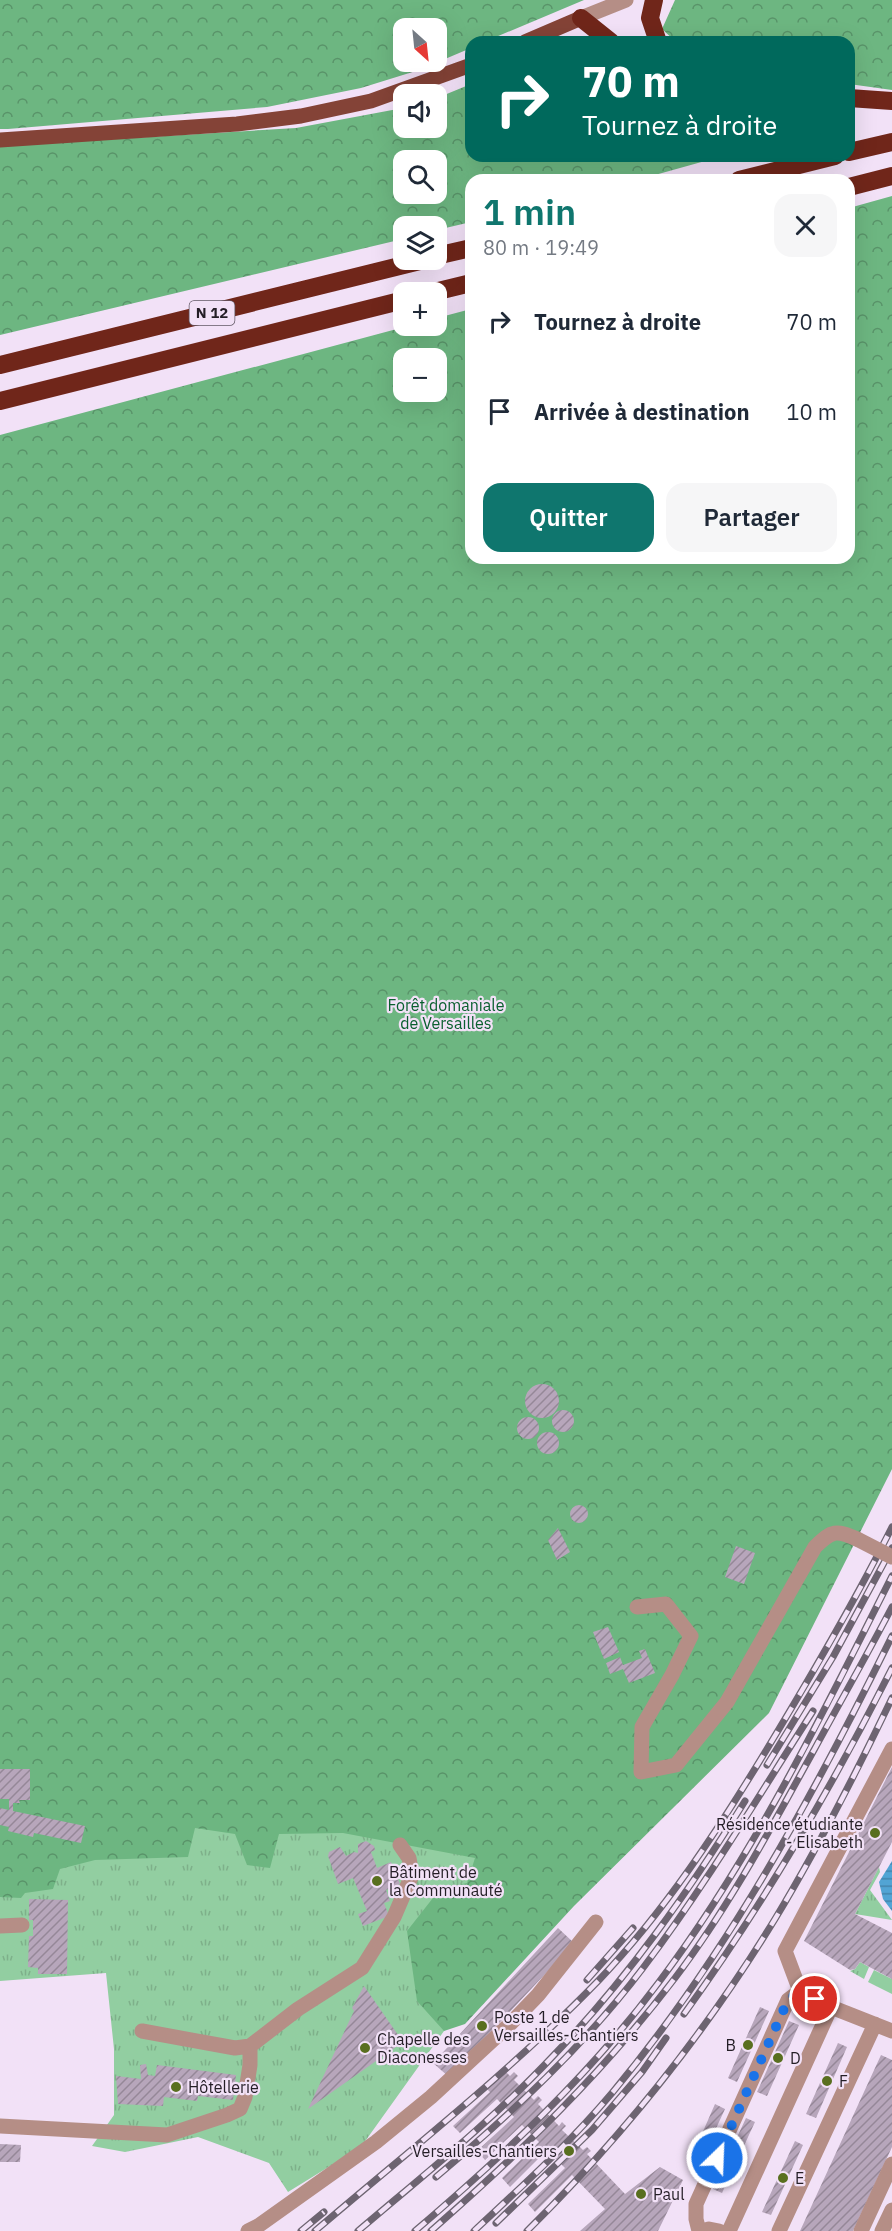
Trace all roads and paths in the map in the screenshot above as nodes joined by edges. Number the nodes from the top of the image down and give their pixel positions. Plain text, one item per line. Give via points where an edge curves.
1 (626, 0) edge
2 (654, 0) edge
3 (581, 18) junction
4 (539, 36) edge
5 (604, 36) edge
6 (656, 36) edge
7 (465, 67) edge
8 (855, 98) edge
9 (892, 101) edge
10 (0, 140) edge
11 (892, 142) edge
12 (855, 151) edge
13 (810, 162) edge
14 (763, 174) edge
15 (892, 176) edge
16 (855, 185) edge
17 (465, 249) edge
18 (447, 253) edge
19 (393, 268) edge
20 (465, 284) edge
21 (447, 289) edge
22 (393, 303) edge
23 (0, 365) edge
24 (0, 401) edge
25 (892, 1557) edge
26 (637, 1607) dead end
27 (892, 1749) edge
28 (400, 1845) dead end
29 (596, 1922) dead end
30 (22, 1925) dead end
31 (0, 1926) edge
32 (800, 1991) junction
33 (831, 2007) junction
34 (875, 2024) junction
35 (142, 2031) dead end
36 (892, 2031) edge
37 (250, 2046) junction
38 (0, 2126) edge
39 (892, 2164) edge
40 (892, 2210) edge
41 (248, 2231) edge
42 (700, 2231) edge
43 (719, 2231) edge
44 (729, 2231) edge
45 (779, 2231) edge
46 (861, 2231) edge
47 (882, 2231) edge

1 - 3 street
2 - 6 highway via 650,18
3 - 4 main road
3 - 5 highway
7 - 10 main road via 371,101 301,116
8 - 9 highway
11 - 12 highway
13 - 14 highway
15 - 16 highway
17 - 18 highway
19 - 23 highway, N 12
20 - 21 highway
22 - 24 highway, N 12
25 - 26 street, bridge via 839,1531 830,1533 815,1547 727,1702 676,1765 641,1772 642,1727 691,1636 666,1604
27 - 32 street via 785,1951
28 - 37 street via 409,1858 412,1875 394,1917 362,1968 298,2008
29 - 41 street via 538,1995 431,2097 376,2142
30 - 31 street
32 - 33 street
32 - 42 street via 788,2000 696,2204
33 - 34 street
33 - 44 street
34 - 36 street
34 - 45 street
35 - 37 street via 235,2048
37 - 38 street via 245,2097 240,2109 167,2135
39 - 46 street
40 - 47 street
42 - 43 street

